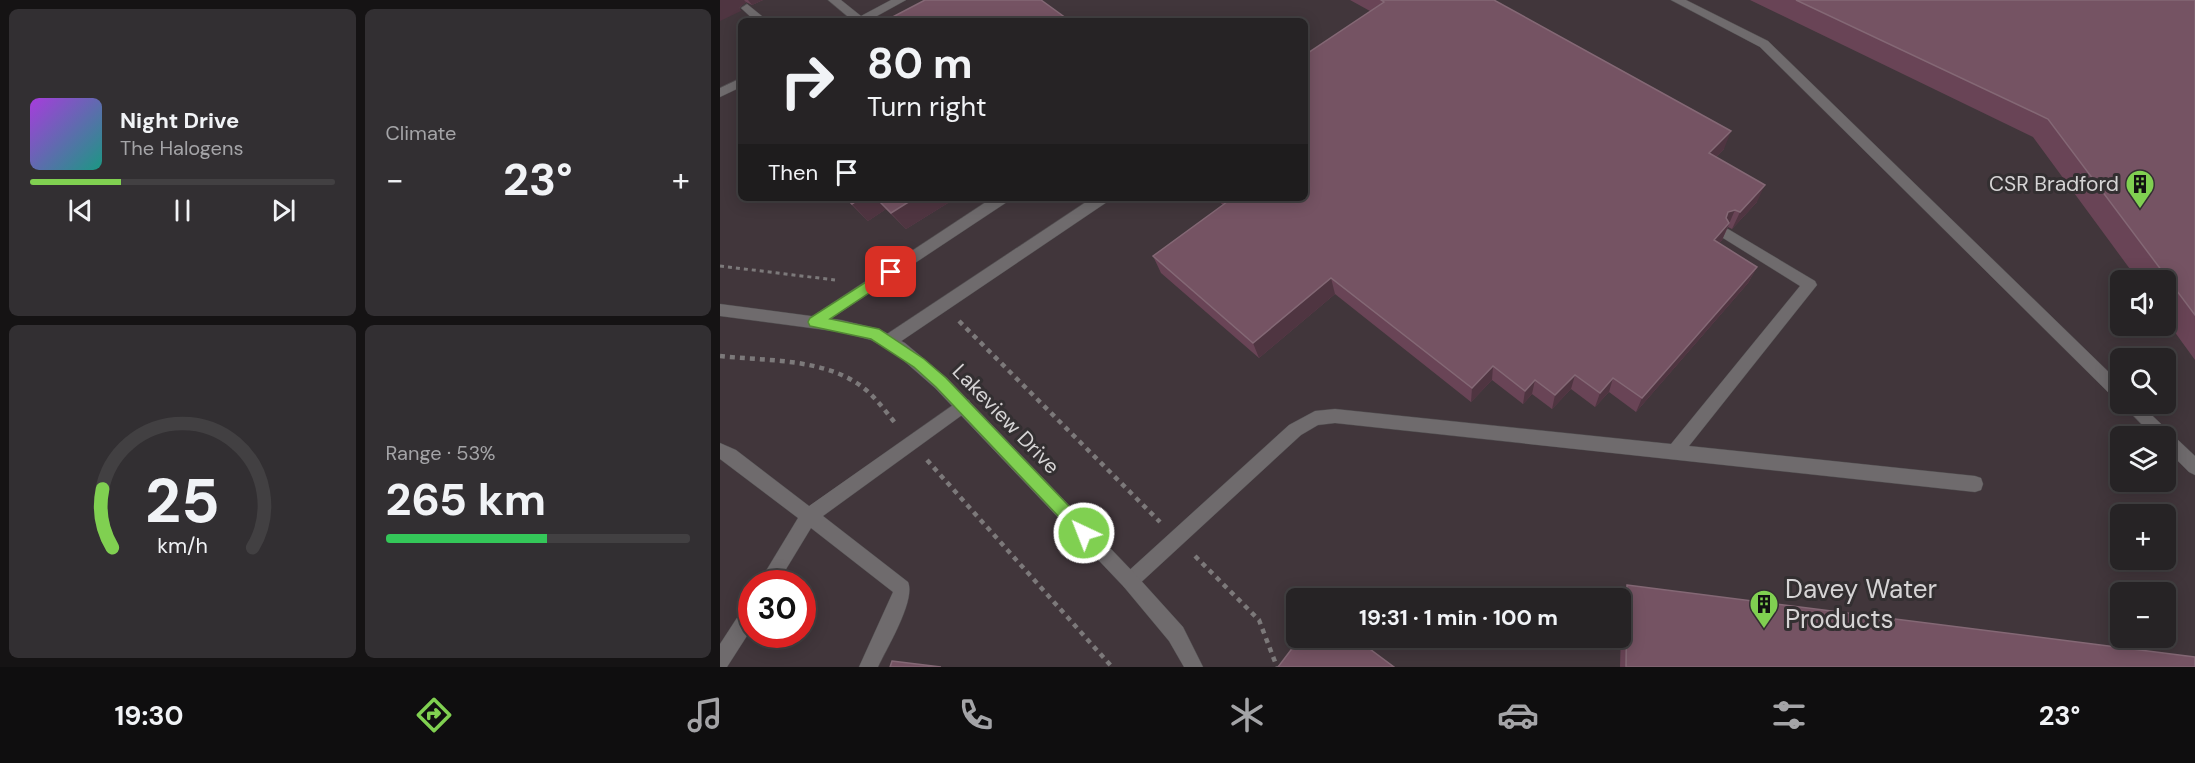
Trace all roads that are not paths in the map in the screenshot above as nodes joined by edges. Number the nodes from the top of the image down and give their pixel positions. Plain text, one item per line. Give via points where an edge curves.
1 (834, 0) edge
2 (900, 0) edge
3 (1677, 0) edge
4 (747, 8) dead end
5 (759, 18) edge
6 (855, 18) edge
7 (865, 18) edge
8 (738, 84) edge
9 (720, 93) edge
10 (997, 201) edge
11 (1098, 201) edge
12 (1728, 234) edge
13 (720, 310) edge
14 (815, 322) junction
15 (889, 341) junction
16 (2110, 383) edge
17 (963, 405) junction
18 (2141, 414) edge
19 (2153, 426) edge
20 (2176, 448) edge
21 (720, 451) edge
22 (1675, 451) junction
23 (2195, 467) edge
24 (1975, 484) dead end
25 (809, 516) junction
26 (776, 570) edge
27 (1130, 581) junction
28 (738, 632) edge
29 (720, 661) edge
30 (868, 667) edge
31 (1194, 667) edge

1 - 6 street
2 - 7 street
3 - 16 street via 1764,44
4 - 5 street
8 - 9 street
10 - 14 street
11 - 15 street
12 - 22 street via 1810,285
13 - 14 street, Lakeview Drive
14 - 15 street, Lakeview Drive via 874,333
15 - 17 street, Lakeview Drive
17 - 25 street
17 - 27 street, Lakeview Drive
18 - 19 street
20 - 23 street
21 - 25 street
22 - 24 street
22 - 27 street via 1335,416 1315,418 1295,430
25 - 26 street
25 - 30 street via 902,588
27 - 31 street, Lakeview Drive via 1176,634
28 - 29 street

